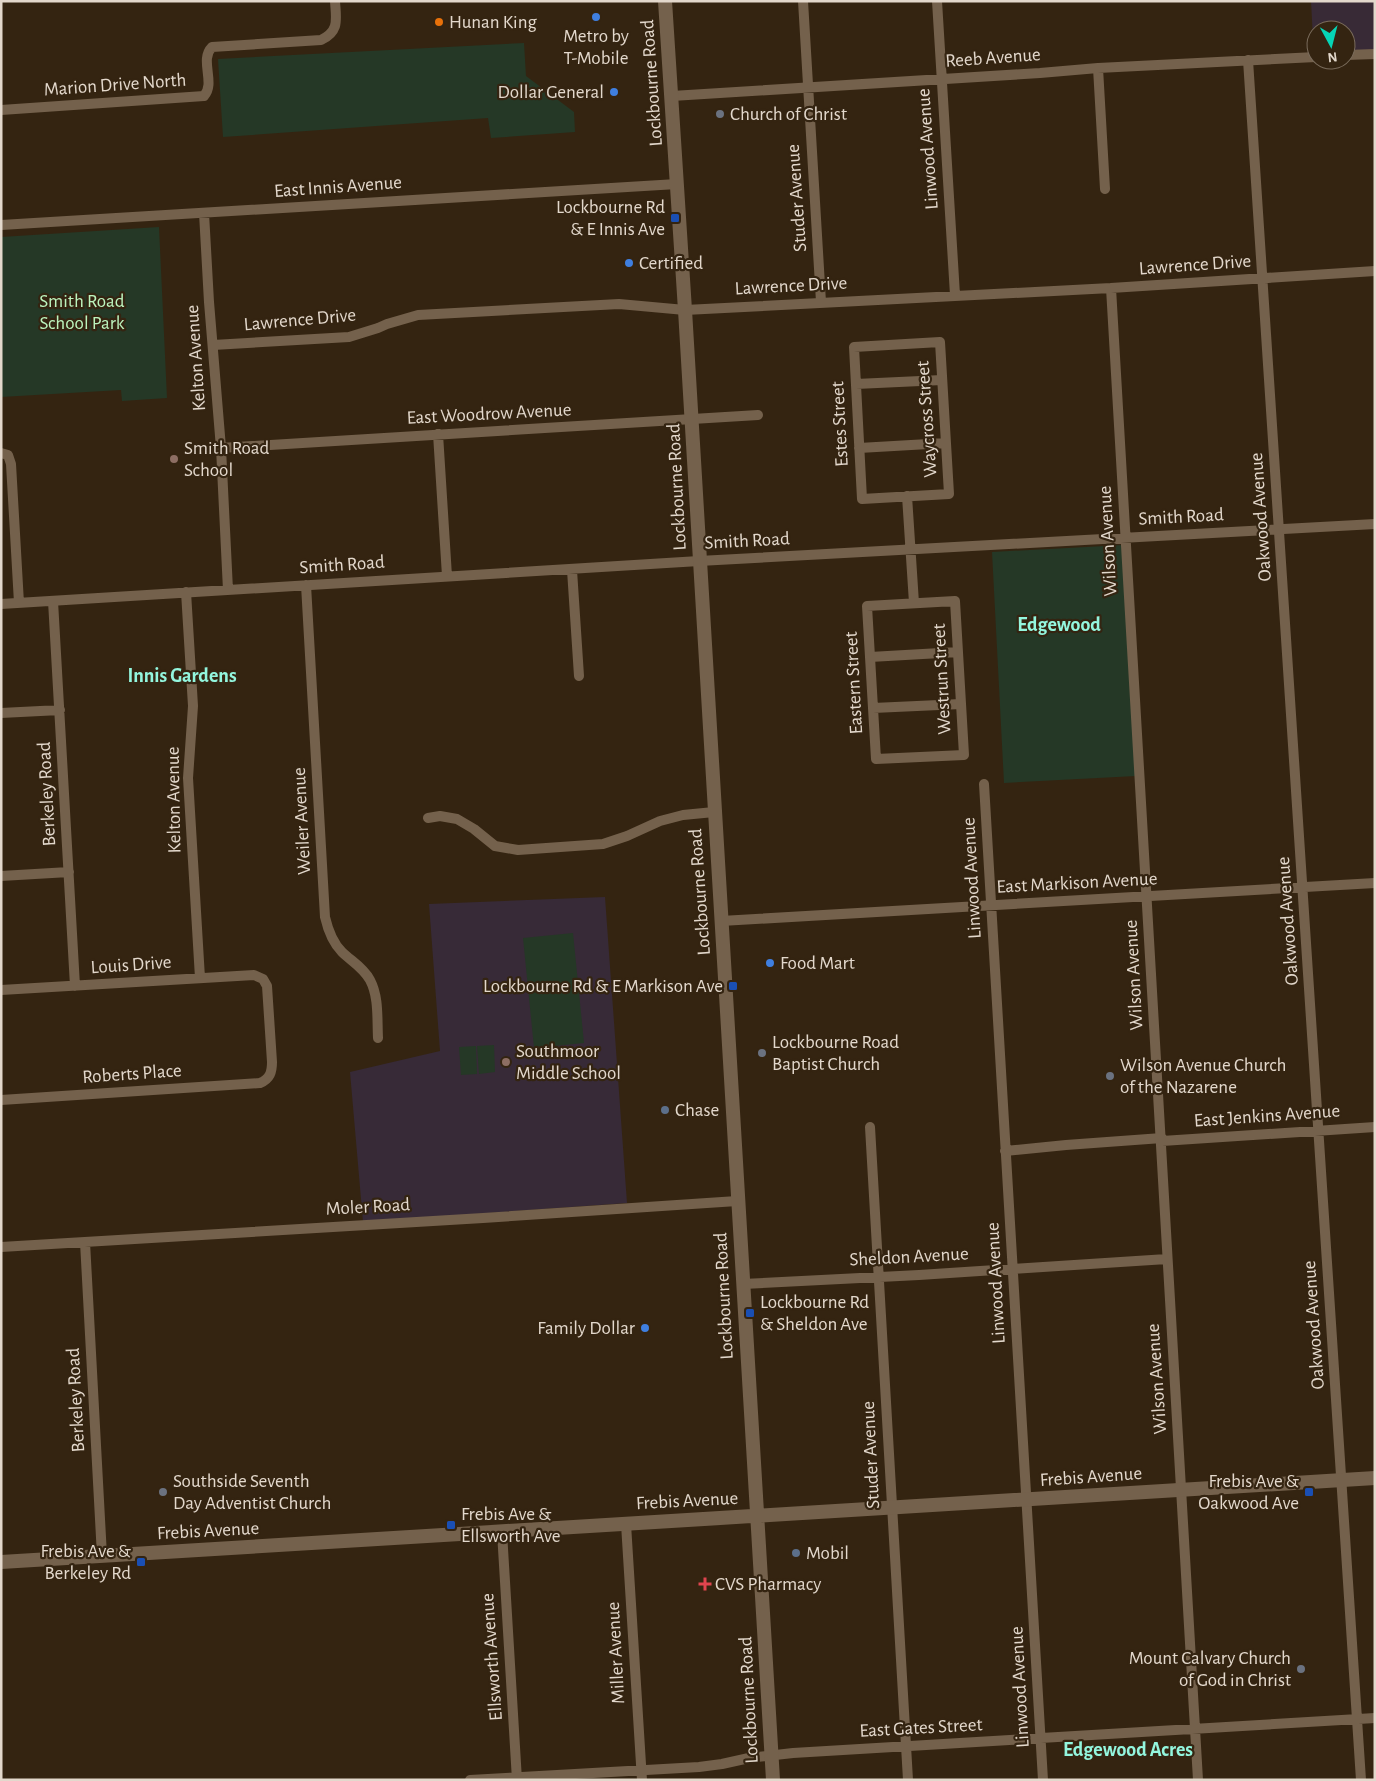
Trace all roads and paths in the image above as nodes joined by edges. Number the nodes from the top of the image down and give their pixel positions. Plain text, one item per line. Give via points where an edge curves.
1 (335, 1) edge
2 (665, 1) edge
3 (803, 1) edge
4 (937, 1) edge
5 (1375, 54) edge
6 (1356, 55) edge
7 (1306, 57) edge
8 (1248, 60) junction
9 (1098, 68) junction
10 (941, 79) junction
11 (808, 87) junction
12 (672, 96) junction
13 (1, 110) edge
14 (677, 184) junction
15 (1105, 189) dead end
16 (204, 213) junction
17 (1, 225) edge
18 (1375, 271) edge
19 (1262, 278) junction
20 (1111, 288) junction
21 (955, 295) junction
22 (821, 302) junction
23 (685, 310) junction
24 (213, 345) junction
25 (854, 346) joint
26 (942, 380) junction
27 (856, 384) junction
28 (758, 415) dead end
29 (691, 419) junction
30 (438, 434) junction
31 (946, 443) junction
32 (221, 448) junction
33 (859, 448) junction
34 (5, 454) edge
35 (907, 496) junction
36 (1375, 524) edge
37 (1279, 530) junction
38 (1126, 538) junction
39 (910, 550) junction
40 (700, 561) junction
41 (572, 570) junction
42 (447, 576) junction
43 (306, 585) junction
44 (228, 590) junction
45 (186, 592) junction
46 (53, 601) junction
47 (19, 603) junction
48 (914, 603) junction
49 (1, 604) edge
50 (958, 652) junction
51 (870, 657) junction
52 (578, 676) dead end
53 (961, 704) junction
54 (873, 708) junction
55 (60, 710) junction
56 (1, 714) edge
57 (876, 759) joint
58 (984, 784) dead end
59 (714, 812) junction
60 (428, 818) dead end
61 (69, 872) junction
62 (1, 876) edge
63 (1375, 883) edge
64 (1304, 887) junction
65 (1147, 897) junction
66 (991, 906) junction
67 (722, 921) junction
68 (200, 978) junction
69 (76, 986) junction
70 (1, 990) edge
71 (378, 1038) dead end
72 (265, 1081) joint
73 (1, 1100) edge
74 (870, 1127) dead end
75 (1375, 1127) edge
76 (1318, 1130) junction
77 (1162, 1140) junction
78 (1005, 1151) junction
79 (737, 1201) junction
80 (85, 1242) junction
81 (1, 1247) edge
82 (1167, 1259) junction
83 (1013, 1268) junction
84 (878, 1276) junction
85 (743, 1284) junction
86 (1375, 1478) edge
87 (1343, 1480) junction
88 (1182, 1490) junction
89 (1026, 1500) junction
90 (892, 1508) junction
91 (756, 1516) junction
92 (626, 1524) junction
93 (502, 1532) junction
94 (102, 1556) junction
95 (1, 1562) edge
96 (1375, 1718) edge
97 (1358, 1719) junction
98 (1195, 1728) junction
99 (1040, 1738) junction
100 (906, 1746) junction
101 (771, 1755) junction
102 (641, 1775) edge
103 (517, 1778) edge
104 (470, 1780) edge
105 (772, 1780) edge
106 (908, 1780) edge
107 (1043, 1780) edge
108 (1198, 1780) edge
109 (1362, 1780) edge

1 - 13 street, Marion Drive North via 334,30 320,40 212,47 208,55 209,86 204,96
2 - 12 main road, Lockbourne Road
3 - 11 street, Studer Avenue
4 - 10 street, Linwood Avenue
5 - 6 street
7 - 8 street, Reeb Avenue
8 - 9 street, Reeb Avenue
8 - 19 street, Oakwood Avenue
9 - 10 street, Reeb Avenue
9 - 15 street
10 - 11 street, Reeb Avenue
10 - 21 street, Linwood Avenue
11 - 12 street, Reeb Avenue
11 - 22 street, Studer Avenue
12 - 14 main road, Lockbourne Road
14 - 16 street, East Innis Avenue
14 - 23 main road, Lockbourne Road
16 - 17 street, East Innis Avenue
16 - 24 street, Kelton Avenue
18 - 19 street, Lawrence Drive
19 - 20 street, Lawrence Drive
19 - 37 street, Oakwood Avenue
20 - 21 street, Lawrence Drive
20 - 38 street, Wilson Avenue
21 - 22 street, Lawrence Drive
22 - 23 street, Lawrence Drive
23 - 24 street, Lawrence Drive via 619,304 418,315 350,338
23 - 29 main road, Lockbourne Road
24 - 32 street, Kelton Avenue
25 - 26 street, Waycross Street via 940,342
25 - 27 street, Estes Street
26 - 27 street
26 - 31 street, Waycross Street
27 - 33 street, Estes Street
28 - 29 street, East Woodrow Avenue
29 - 30 street, East Woodrow Avenue
29 - 40 main road, Lockbourne Road
30 - 32 street, East Woodrow Avenue
30 - 42 street
31 - 33 street
31 - 35 street, Waycross Street via 949,494
32 - 44 street, Kelton Avenue
33 - 35 street, Estes Street via 862,499
34 - 47 street via 11,464
35 - 39 street
36 - 37 street, Smith Road
37 - 38 street, Smith Road
37 - 64 street, Oakwood Avenue
38 - 39 street, Smith Road
38 - 65 street, Wilson Avenue
39 - 40 street, Smith Road
39 - 48 street
40 - 41 street, Smith Road
40 - 59 main road, Lockbourne Road
41 - 42 street, Smith Road
41 - 52 street
42 - 43 street, Smith Road
43 - 44 street, Smith Road
43 - 71 street, Weiler Avenue via 325,917 328,930 341,952 362,969 372,984
44 - 45 street, Smith Road
45 - 46 street, Smith Road
45 - 68 street, Kelton Avenue via 193,706 188,778
46 - 47 street, Smith Road
46 - 55 street, Berkeley Road
47 - 49 street, Smith Road
48 - 50 street, Westrun Street via 955,601
48 - 51 street, Eastern Street via 867,606
50 - 51 street
50 - 53 street, Westrun Street
51 - 54 street, Eastern Street
53 - 54 street
53 - 57 street, Westrun Street via 964,755
54 - 57 street, Eastern Street
55 - 56 street
55 - 61 street, Berkeley Road
58 - 66 street, Linwood Avenue
59 - 60 street via 660,821 603,844 518,850 494,846 467,823 457,819
59 - 67 main road, Lockbourne Road
61 - 62 street
61 - 69 street, Berkeley Road
63 - 64 street, East Markison Avenue
64 - 65 street, East Markison Avenue
64 - 76 street, Oakwood Avenue
65 - 66 street, East Markison Avenue
65 - 77 street, Wilson Avenue
66 - 67 street, East Markison Avenue
66 - 78 street, Linwood Avenue
67 - 79 main road, Lockbourne Road
68 - 69 street, Louis Drive
68 - 72 street, Louis Drive via 254,975 267,986 272,1071
69 - 70 street, Louis Drive
72 - 73 street, Roberts Place via 245,1085
74 - 84 street, Studer Avenue
75 - 76 street, East Jenkins Avenue
76 - 77 street, East Jenkins Avenue
76 - 87 street, Oakwood Avenue
77 - 78 street, East Jenkins Avenue via 1066,1144
77 - 82 street, Wilson Avenue
78 - 83 street, Linwood Avenue
79 - 80 street, Moler Road
79 - 85 main road, Lockbourne Road
80 - 81 street, Moler Road
80 - 94 street, Berkeley Road
82 - 83 street, Sheldon Avenue
82 - 88 street, Wilson Avenue
83 - 84 street, Sheldon Avenue
83 - 89 street, Linwood Avenue
84 - 85 street, Sheldon Avenue
84 - 90 street, Studer Avenue
85 - 91 main road, Lockbourne Road
86 - 87 main road, Frebis Avenue
87 - 88 main road, Frebis Avenue
87 - 97 street, Oakwood Avenue
88 - 89 main road, Frebis Avenue
88 - 98 street, Wilson Avenue
89 - 90 main road, Frebis Avenue
89 - 99 street, Linwood Avenue
90 - 91 main road, Frebis Avenue
90 - 100 street, Studer Avenue
91 - 92 main road, Frebis Avenue
91 - 101 main road, Lockbourne Road
92 - 93 main road, Frebis Avenue
92 - 102 street, Miller Avenue
93 - 94 main road, Frebis Avenue
93 - 103 street, Ellsworth Avenue
94 - 95 main road, Frebis Avenue
96 - 97 street, East Gates Street
97 - 98 street, East Gates Street
97 - 109 street, Oakwood Avenue
98 - 99 street, East Gates Street
98 - 108 street, Wilson Avenue
99 - 100 street, East Gates Street
99 - 107 street, Linwood Avenue
100 - 101 street, East Gates Street
100 - 106 street, Studer Avenue
101 - 102 street, East Gates Street
101 - 105 main road, Lockbourne Road
102 - 103 street, East Gates Street
103 - 104 street, East Gates Street

